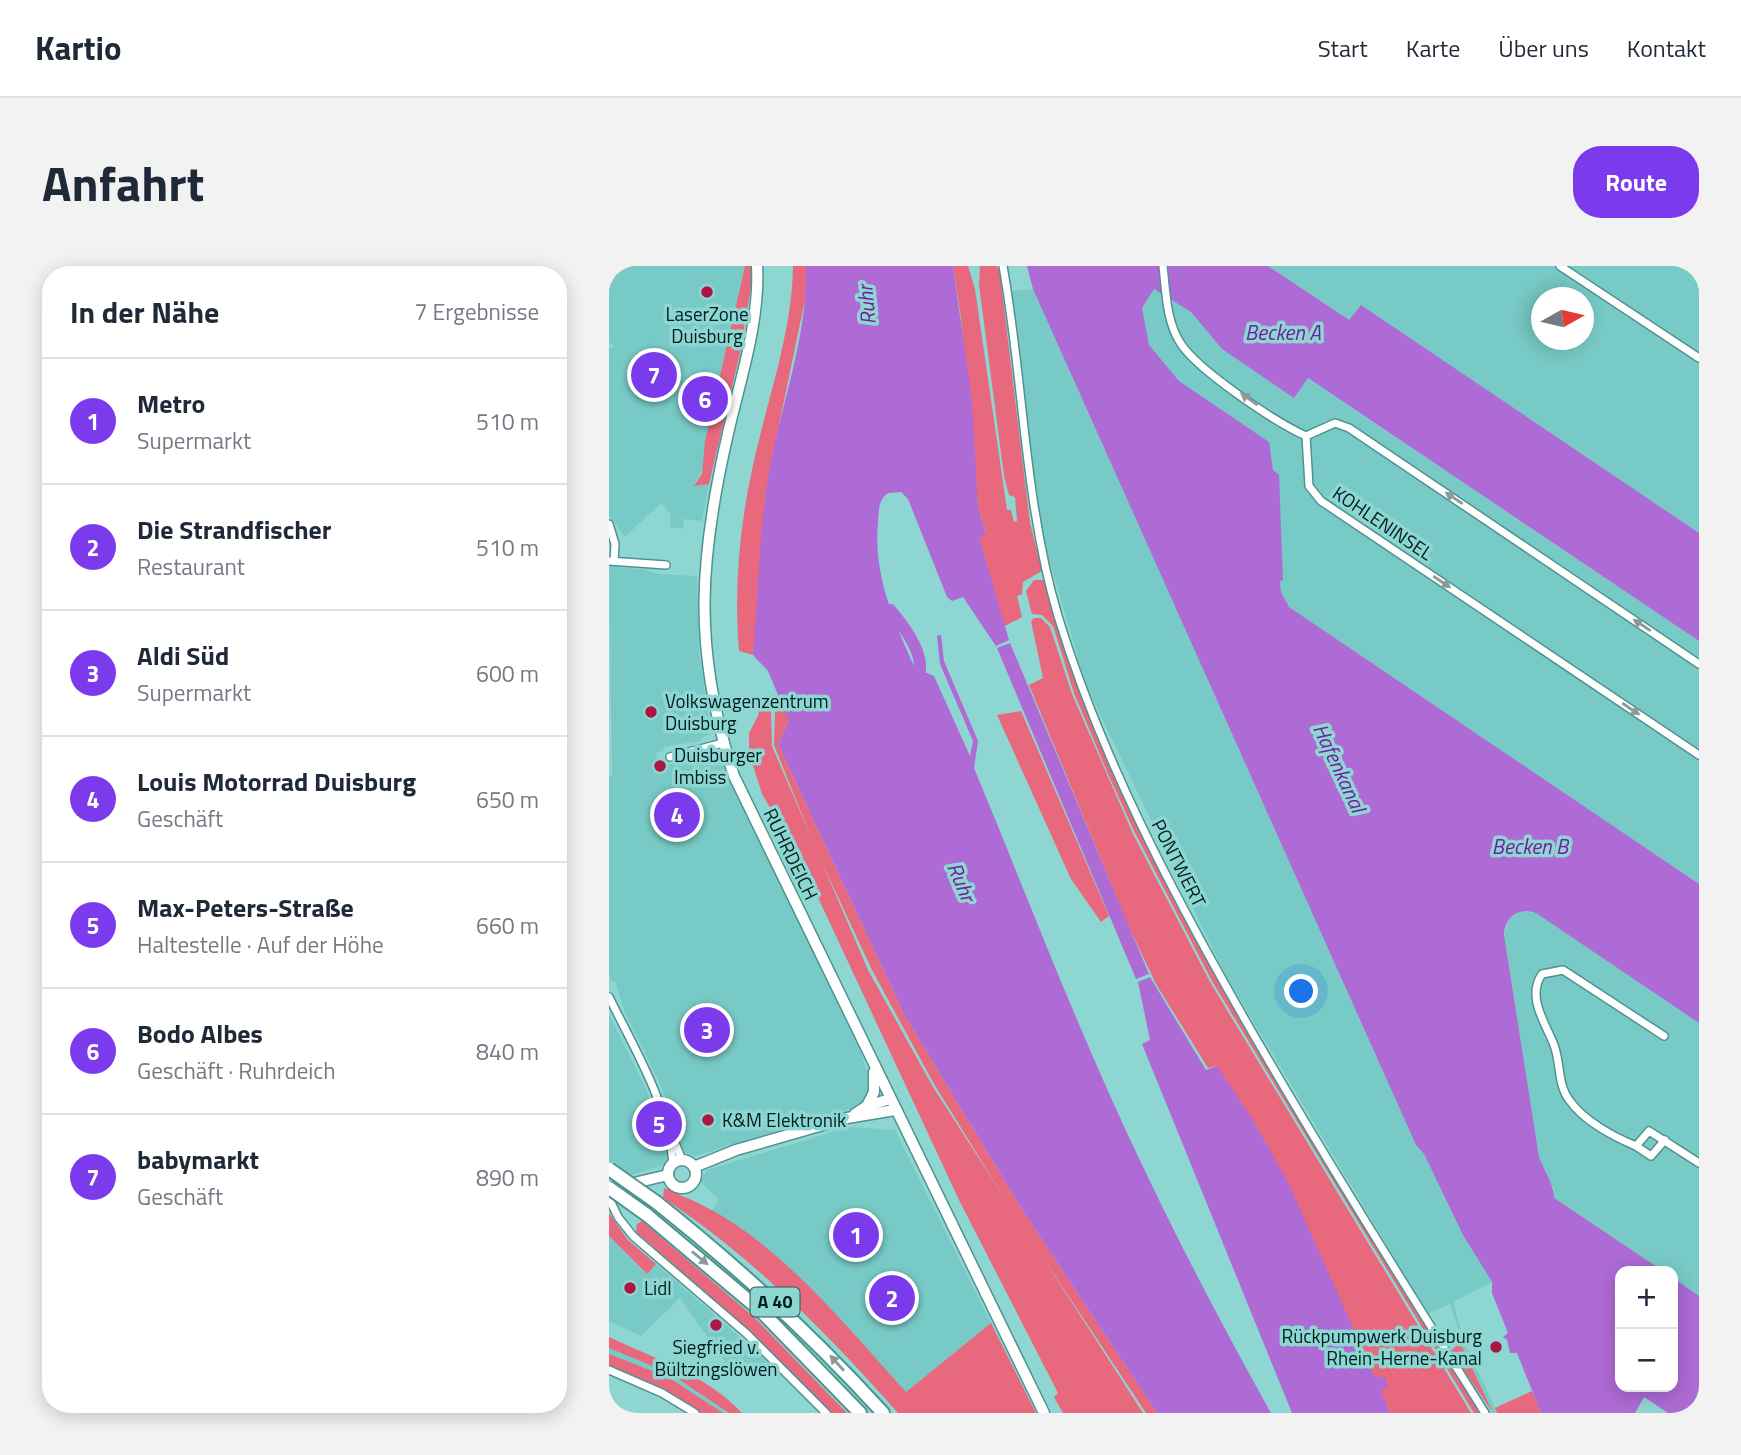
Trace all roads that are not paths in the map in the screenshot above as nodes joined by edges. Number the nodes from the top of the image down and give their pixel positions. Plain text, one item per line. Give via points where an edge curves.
1 (757, 266) edge
2 (1003, 266) edge
3 (1163, 266) edge
4 (1560, 266) edge
5 (1699, 358) edge
6 (1306, 436) junction
7 (609, 524) edge
8 (611, 561) edge
9 (666, 565) dead end
10 (1699, 664) edge
11 (723, 743) junction
12 (1699, 755) edge
13 (670, 757) dead end
14 (609, 997) edge
15 (1664, 1036) dead end
16 (874, 1068) junction
17 (890, 1100) junction
18 (867, 1106) junction
19 (895, 1110) junction
20 (851, 1117) junction
21 (1665, 1140) junction
22 (1636, 1146) junction
23 (678, 1161) junction
24 (1699, 1163) edge
25 (694, 1167) junction
26 (609, 1169) edge
27 (668, 1175) junction
28 (609, 1189) edge
29 (609, 1198) edge
30 (609, 1370) edge
31 (695, 1413) edge
32 (825, 1413) edge
33 (860, 1413) edge
34 (883, 1413) edge
35 (1044, 1413) edge
36 (1485, 1413) edge

1 - 11 main road, RUHRDEICH via 755,305 716,483 703,573 705,653
2 - 36 street, PONTWERT via 1034,522 1058,614 1091,710 1147,838 1221,978
6 -> 3 street via 1197,362 1181,344 1167,303
4 - 5 street
10 -> 6 street via 1349,428 1335,423
6 -> 12 street, KOHLENINSEL via 1309,486 1321,501
7 - 8 street via 615,544
8 - 9 street
11 - 13 street
11 - 16 main road, RUHRDEICH via 734,776
14 - 23 street via 653,1087
15 - 22 street via 1563,970 1542,974 1538,981 1541,1018 1554,1044 1568,1100
16 - 17 main road, RUHRDEICH
16 - 18 main road via 874,1092
17 - 18 main road
17 - 19 main road, RUHRDEICH
18 - 20 main road
19 - 20 main road
19 - 35 main road, RUHRDEICH
20 - 25 main road
21 - 22 street via 1649,1131
21 - 22 street via 1651,1156
21 - 24 street
23 - 25 main road
23 - 27 main road
25 - 27 main road via 694,1179 684,1187 675,1186
34 -> 26 highway, A 40, bridge via 772,1298
27 - 28 main road
28 -> 33 highway, A 40, bridge via 647,1215 761,1311
29 - 32 street via 633,1236 747,1334
30 - 31 street

